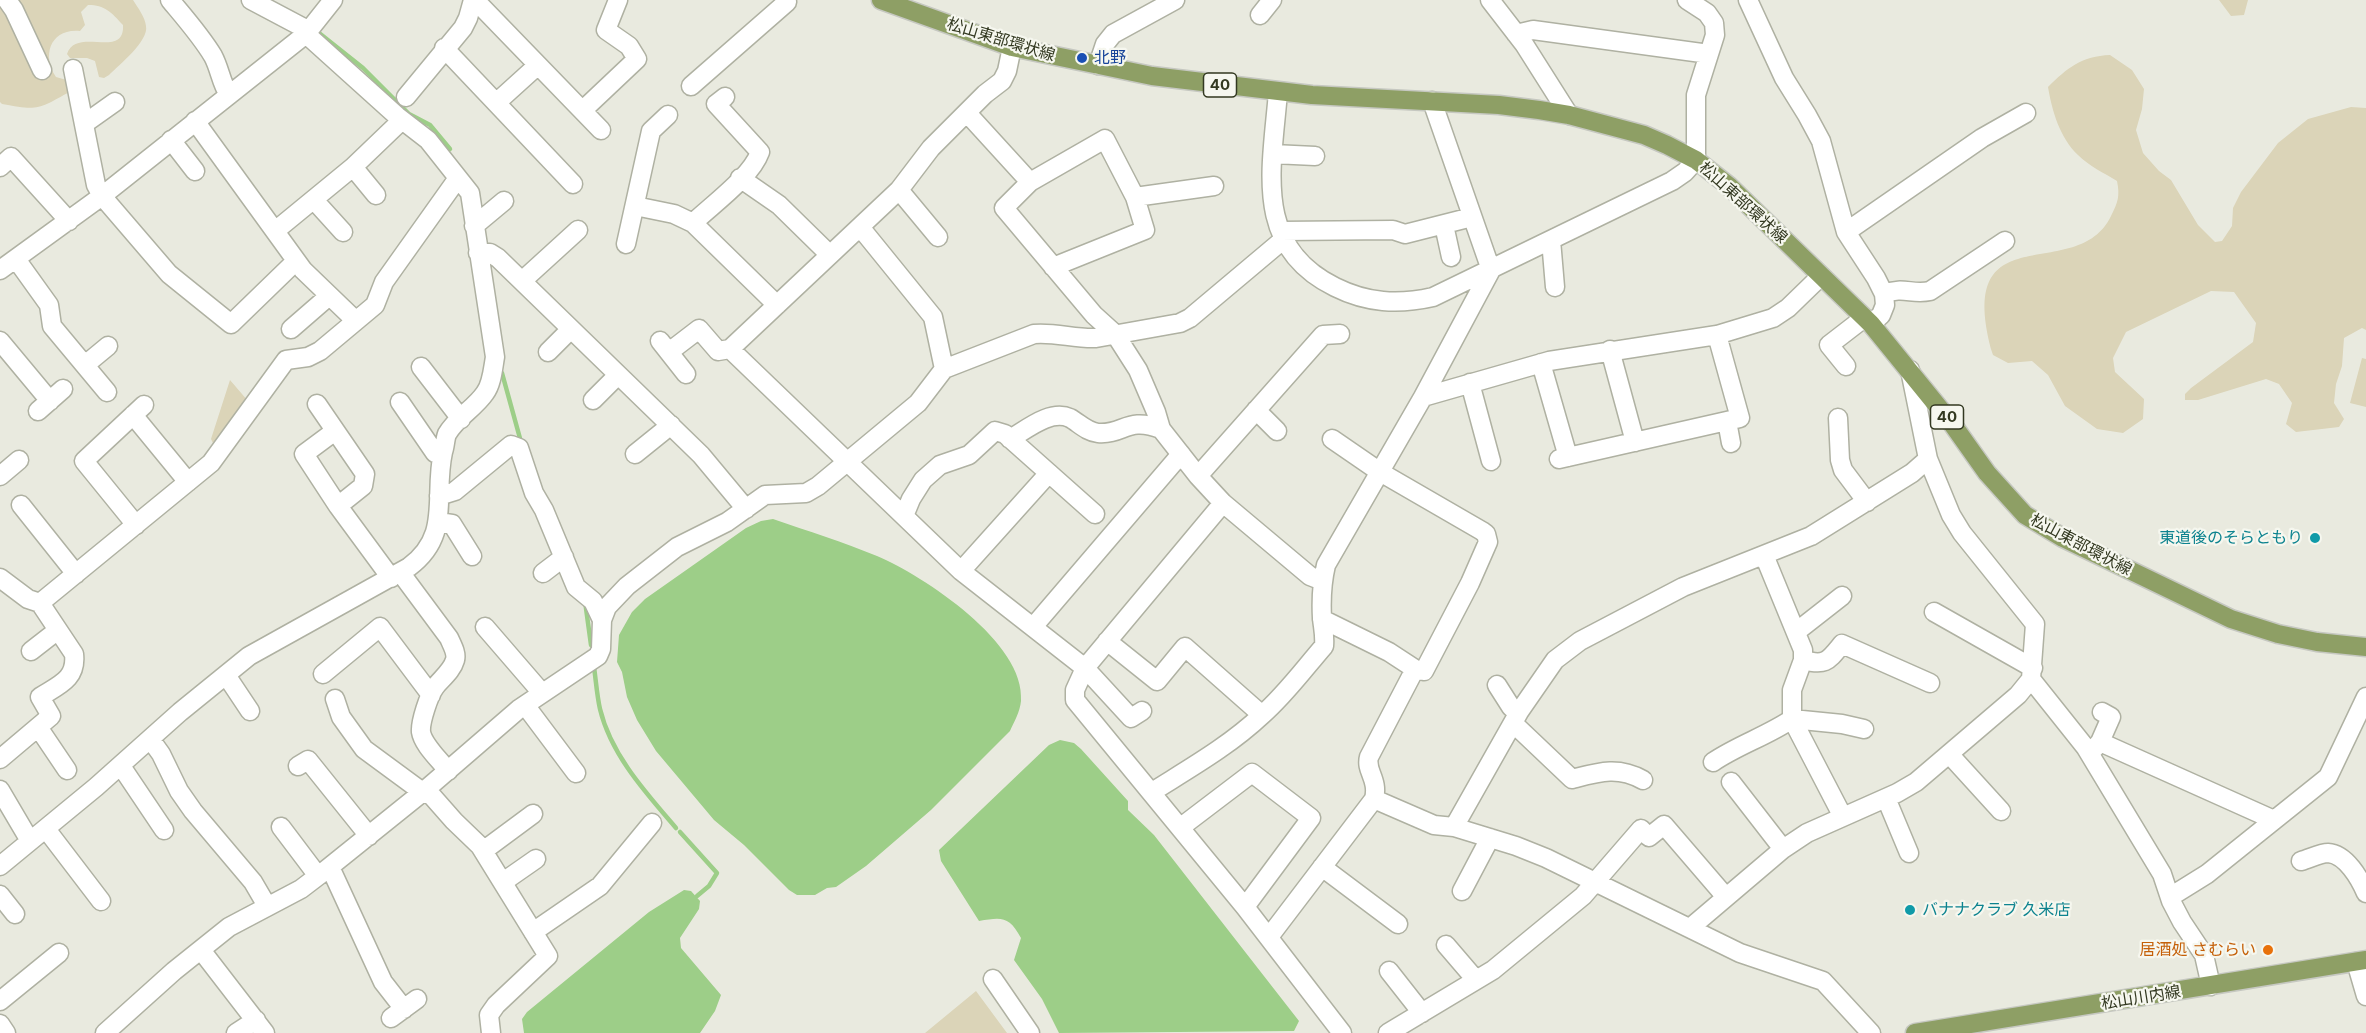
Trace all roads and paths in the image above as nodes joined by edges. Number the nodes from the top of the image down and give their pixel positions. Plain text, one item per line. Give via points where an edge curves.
1 (7, 0) edge
2 (170, 0) edge
3 (251, 0) edge
4 (333, 0) edge
5 (474, 0) edge
6 (618, 0) edge
7 (881, 0) edge
8 (1175, 0) edge
9 (1272, 0) edge
10 (1490, 0) edge
11 (1687, 0) edge
12 (1748, 0) edge
13 (787, 1) edge
14 (1260, 15) dead end
15 (782, 20) dead end
16 (306, 34) junction
17 (1516, 34) junction
18 (1012, 47) junction
19 (444, 48) junction
20 (1709, 54) junction
21 (538, 65) junction
22 (1098, 65) junction
23 (73, 69) dead end
24 (42, 70) dead end
25 (691, 86) dead end
26 (1278, 92) junction
27 (229, 95) junction
28 (406, 96) dead end
29 (725, 97) dead end
30 (1432, 101) junction
31 (115, 102) dead end
32 (496, 104) junction
33 (584, 110) junction
34 (967, 113) junction
35 (2026, 113) dead end
36 (668, 115) dead end
37 (1569, 115) junction
38 (402, 120) junction
39 (195, 122) junction
40 (84, 124) junction
41 (601, 130) dead end
42 (171, 140) junction
43 (1273, 154) junction
44 (1315, 156) dead end
45 (1696, 160) junction
46 (0, 166) edge
47 (353, 168) junction
48 (195, 171) dead end
49 (458, 178) junction
50 (740, 178) junction
51 (1030, 182) junction
52 (573, 184) dead end
53 (1214, 186) dead end
54 (899, 190) junction
55 (376, 195) dead end
56 (102, 196) junction
57 (1135, 197) junction
58 (314, 200) junction
59 (504, 201) dead end
60 (635, 206) junction
61 (1472, 217) junction
62 (69, 220) junction
63 (693, 223) junction
64 (1444, 225) junction
65 (474, 226) junction
66 (860, 227) junction
67 (578, 230) dead end
68 (276, 231) junction
69 (343, 232) dead end
70 (1846, 232) junction
71 (1283, 235) junction
72 (938, 237) dead end
73 (1551, 240) junction
74 (2005, 241) dead end
75 (626, 244) dead end
76 (478, 253) junction
77 (830, 255) junction
78 (1451, 257) dead end
79 (16, 259) junction
80 (296, 261) junction
81 (1053, 267) junction
82 (0, 270) edge
83 (1491, 270) junction
84 (1821, 276) junction
85 (522, 281) junction
86 (1555, 287) dead end
87 (1884, 294) junction
88 (329, 296) junction
89 (777, 305) junction
90 (356, 321) junction
91 (1868, 321) junction
92 (291, 329) dead end
93 (571, 329) junction
94 (1115, 334) junction
95 (1340, 334) dead end
96 (1717, 335) junction
97 (0, 341) edge
98 (108, 346) dead end
99 (730, 349) junction
100 (1610, 350) junction
101 (548, 352) dead end
102 (1541, 363) junction
103 (85, 365) junction
104 (1846, 366) dead end
105 (422, 367) dead end
106 (944, 369) junction
107 (1910, 370) junction
108 (686, 374) dead end
109 (618, 375) junction
110 (1470, 383) junction
111 (107, 392) dead end
112 (1423, 397) junction
113 (50, 400) dead end
114 (593, 400) dead end
115 (400, 402) dead end
116 (317, 404) dead end
117 (1256, 410) junction
118 (1838, 418) dead end
119 (461, 419) junction
120 (1727, 421) junction
121 (671, 425) junction
122 (1161, 429) junction
123 (335, 431) junction
124 (1277, 431) dead end
125 (1010, 439) junction
126 (1332, 439) dead end
127 (1635, 442) junction
128 (1731, 443) dead end
129 (635, 454) dead end
130 (1181, 454) junction
131 (442, 456) junction
132 (1928, 459) junction
133 (19, 460) dead end
134 (1491, 461) dead end
135 (848, 462) junction
136 (1380, 472) junction
137 (1049, 473) junction
138 (0, 476) edge
139 (1198, 476) junction
140 (188, 482) junction
141 (439, 496) junction
142 (1867, 502) junction
143 (1223, 503) junction
144 (21, 505) dead end
145 (338, 506) junction
146 (746, 508) junction
147 (1095, 514) dead end
148 (904, 516) junction
149 (438, 522) junction
150 (136, 525) junction
151 (1764, 555) junction
152 (472, 556) dead end
153 (564, 557) junction
154 (961, 571) junction
155 (543, 573) dead end
156 (76, 574) junction
157 (395, 575) junction
158 (1323, 581) junction
159 (4, 585) edge
160 (1842, 596) dead end
161 (40, 603) junction
162 (1934, 612) dead end
163 (1322, 619) junction
164 (602, 620) junction
165 (485, 627) dead end
166 (1033, 627) junction
167 (58, 630) junction
168 (1796, 632) junction
169 (1107, 641) junction
170 (2366, 647) edge
171 (31, 651) dead end
172 (1803, 660) junction
173 (1085, 668) junction
174 (1415, 669) junction
175 (323, 674) dead end
176 (2032, 674) junction
177 (226, 675) junction
178 (1930, 683) dead end
179 (1497, 685) dead end
180 (542, 693) junction
181 (431, 695) junction
182 (2366, 697) edge
183 (335, 699) dead end
184 (525, 705) junction
185 (250, 711) dead end
186 (1142, 711) dead end
187 (2102, 712) dead end
188 (1263, 715) junction
189 (1516, 718) junction
190 (1792, 719) junction
191 (38, 727) junction
192 (1864, 729) dead end
193 (151, 740) junction
194 (2095, 748) junction
195 (1950, 754) junction
196 (0, 759) edge
197 (1713, 762) dead end
198 (121, 766) junction
199 (298, 766) dead end
200 (67, 770) dead end
201 (448, 771) junction
202 (576, 773) dead end
203 (1643, 780) dead end
204 (1731, 782) dead end
205 (0, 790) edge
206 (424, 791) junction
207 (1152, 792) junction
208 (1886, 798) junction
209 (1374, 799) junction
210 (2001, 811) dead end
211 (533, 814) dead end
212 (1843, 817) junction
213 (2274, 820) junction
214 (651, 823) dead end
215 (280, 827) dead end
216 (1181, 827) junction
217 (1454, 827) junction
218 (46, 828) junction
219 (164, 830) dead end
220 (369, 836) junction
221 (1490, 838) junction
222 (30, 841) junction
223 (1783, 849) junction
224 (483, 851) junction
225 (1909, 853) dead end
226 (536, 859) dead end
227 (2301, 861) dead end
228 (0, 866) edge
229 (1322, 867) junction
230 (324, 872) junction
231 (503, 882) junction
232 (1597, 882) junction
233 (1462, 891) dead end
234 (2366, 893) edge
235 (0, 895) edge
236 (1725, 896) junction
237 (2170, 897) junction
238 (101, 901) dead end
239 (267, 906) junction
240 (1245, 907) junction
241 (15, 915) dead end
242 (1398, 924) dead end
243 (1690, 928) junction
244 (533, 932) junction
245 (1269, 937) junction
246 (1446, 945) dead end
247 (201, 950) junction
248 (59, 953) dead end
249 (2361, 961) edge
250 (1389, 971) dead end
251 (993, 979) dead end
252 (1476, 980) junction
253 (2211, 986) junction
254 (2366, 996) edge
255 (0, 1001) edge
256 (404, 1009) dead end
257 (1422, 1013) junction
258 (0, 1023) edge
259 (260, 1026) edge
260 (1326, 1026) edge
261 (6, 1033) edge
262 (105, 1033) edge
263 (236, 1033) edge
264 (491, 1033) edge
265 (1030, 1033) edge
266 (1342, 1033) edge
267 (1388, 1033) edge
268 (1871, 1033) edge
269 (1915, 1033) edge

1 - 24 street
2 - 27 street via 213,57
3 - 16 street via 297,23
4 - 16 street
5 - 19 street via 463,28
5 - 21 street
6 - 33 street via 606,30 629,46 637,59
7 - 18 main road, 松山東部環状線 / 40
8 - 22 street via 1113,34
9 - 14 street
10 - 17 street
11 - 20 street via 1707,13 1714,23
12 - 70 street via 1784,78 1821,141
13 - 15 street
13 - 25 street
16 - 27 street
16 - 38 street
17 - 20 street via 1533,30
17 - 37 street
18 - 22 main road, 松山東部環状線 / 40
18 - 34 street via 1002,81
19 - 28 street
19 - 32 street
20 - 45 street via 1696,95
21 - 32 street
21 - 33 street
22 - 26 main road, 松山東部環状線 / 40 via 1163,78
23 - 40 street
26 - 30 main road, 松山東部環状線 / 40
26 - 43 street
27 - 39 street
29 - 50 street via 716,104 760,152
30 - 37 main road, 松山東部環状線 / 40
30 - 61 street
31 - 40 street
32 - 52 street
33 - 41 street
34 - 51 street
34 - 54 street via 931,148
35 - 70 street via 1982,138
36 - 60 street via 651,131
37 - 45 main road, 松山東部環状線 / 40 via 1644,135
38 - 47 street
38 - 49 street via 428,140
39 - 42 street
39 - 68 street
40 - 56 street
42 - 48 street
42 - 56 street
43 - 44 street
43 - 71 street via 1270,184
45 - 73 street via 1671,181
45 - 84 main road, 松山東部環状線 / 40 via 1729,186
46 - 62 street via 11,157
47 - 55 street
47 - 58 street
49 - 65 street via 470,193
49 - 90 street via 384,282 375,305
50 - 63 street
50 - 77 street via 779,205
51 - 57 street via 1105,140
51 - 81 street via 1004,208
53 - 57 street
54 - 66 street
54 - 72 street
56 - 62 street
56 - 80 street via 169,274 231,324
57 - 81 street via 1144,230
58 - 68 street
58 - 69 street
59 - 65 street
60 - 63 street via 674,214
60 - 75 street
61 - 64 street
61 - 83 street
62 - 79 street
63 - 89 street
64 - 71 street via 1405,234 1393,230
64 - 78 street
65 - 76 street
66 - 77 street
66 - 106 street via 933,317
67 - 85 street
68 - 80 street
70 - 87 street
71 - 83 street via 1294,258 1305,268 1325,282 1365,299 1392,303 1433,297
71 - 94 street via 1190,318
73 - 83 street
73 - 86 street
74 - 87 street via 1930,291 1919,294 1896,289
76 - 85 street via 498,258
76 - 119 street via 495,357 486,392
77 - 89 street
79 - 82 street
79 - 103 street via 49,305 52,326
80 - 88 street
81 - 94 street
83 - 112 street
84 - 91 main road, 松山東部環状線 / 40
84 - 96 street via 1773,318
85 - 93 street
87 - 91 street via 1881,315
88 - 90 street
88 - 92 street
89 - 99 street
90 - 140 street via 320,351 286,360 212,463
91 - 104 street via 1829,345
91 - 107 main road, 松山東部環状線 / 40
93 - 101 street
93 - 109 street
94 - 106 street via 1086,339 1034,334
94 - 122 street via 1138,370
95 - 117 street via 1323,335
96 - 100 street
96 - 120 street via 1740,418
97 - 113 street
98 - 103 street
99 - 108 street via 718,351 699,328 664,346
99 - 135 street
100 - 102 street
100 - 127 street
102 - 110 street
102 - 127 street via 1564,458
103 - 111 street
105 - 119 street
106 - 135 street via 918,403
107 - 132 street
107 - 170 main road, 松山東部環状線 / 40 via 2008,498 2044,528 2206,609 2257,629 2317,642
109 - 114 street
109 - 121 street
110 - 112 street
110 - 134 street
112 - 136 street
115 - 131 street via 435,453
116 - 123 street
117 - 124 street
117 - 139 street
118 - 142 street via 1843,470
119 - 131 street via 447,434
120 - 127 street
120 - 128 street
121 - 129 street
121 - 146 street
122 - 125 street via 1135,423 1096,433 1059,416
122 - 130 street
123 - 145 street via 365,474 363,486
123 - 145 street via 304,454
125 - 137 street
125 - 148 street via 995,431 969,455 940,465 923,480
126 - 136 street
130 - 139 street
130 - 166 street
131 - 141 street
132 - 142 street
132 - 176 street via 1962,533 2035,624
133 - 138 street
135 - 146 street via 806,493 765,495
135 - 148 street
136 - 158 street via 1326,565
136 - 174 street via 1482,531 1488,542 1424,670
137 - 147 street
137 - 154 street
139 - 143 street
140 - 150 street
140 - 150 street via 138,410 84,461
141 - 149 street
141 - 153 street via 455,491 511,446 519,448 534,493
142 - 151 street via 1811,536
143 - 158 street via 1310,576
143 - 169 street
144 - 156 street
145 - 157 street
146 - 164 street via 660,560 615,597
148 - 154 street
149 - 152 street via 452,524
149 - 157 street via 423,556
150 - 156 street
151 - 168 street
151 - 189 street via 1683,587 1580,641 1554,660
153 - 155 street
153 - 164 street via 576,586 593,601
154 - 166 street
156 - 161 street
157 - 177 street via 249,656
157 - 181 street via 449,638 454,650 455,660
158 - 163 street
159 - 161 street
160 - 168 street
161 - 167 street
162 - 176 street
163 - 174 street
163 - 188 street via 1324,646
164 - 180 street via 598,656
165 - 180 street
166 - 173 street
167 - 171 street
167 - 191 street via 74,654 75,663 66,680 40,698 51,717
168 - 172 street
169 - 173 street
169 - 188 street via 1157,681 1185,647
172 - 178 street via 1818,664 1842,644
172 - 190 street via 1792,690
173 - 186 street via 1131,718
173 - 207 street via 1075,700
174 - 209 street via 1369,757 1377,789
175 - 181 street via 380,627
176 - 194 street
176 - 195 street via 2018,696
177 - 185 street
177 - 193 street
179 - 189 street
180 - 184 street
181 - 201 street via 421,731
182 - 213 street via 2328,777
183 - 206 street via 341,717 364,749
184 - 201 street
184 - 202 street
187 - 194 street via 2111,717
188 - 207 street via 1226,746
189 - 203 street via 1572,779 1607,771 1629,772
189 - 217 street
190 - 192 street
190 - 197 street
190 - 212 street
191 - 196 street
191 - 200 street
193 - 198 street
193 - 239 street via 179,791 253,882
194 - 213 street
194 - 237 street via 2162,874
195 - 208 street via 1916,782
195 - 210 street
198 - 218 street
198 - 219 street
199 - 220 street via 308,760
201 - 206 street
204 - 223 street
205 - 222 street
206 - 220 street
206 - 224 street
207 - 216 street
208 - 212 street
208 - 225 street
209 - 217 street via 1434,825
209 - 229 street
211 - 224 street
212 - 223 street
213 - 237 street via 2207,874
214 - 244 street via 600,886
215 - 230 street
216 - 240 street
216 - 240 street via 1252,773 1311,818
217 - 221 street
218 - 222 street
218 - 238 street
220 - 230 street
221 - 232 street
221 - 233 street
222 - 228 street
223 - 236 street
224 - 231 street
226 - 231 street
227 - 234 street via 2328,853 2340,856
229 - 242 street
229 - 245 street
230 - 239 street via 302,889
230 - 256 street via 383,982
231 - 244 street
232 - 236 street via 1641,829 1649,837 1664,825
232 - 243 street
232 - 252 street via 1502,963
235 - 241 street
236 - 243 street
237 - 253 street via 2204,955
239 - 247 street via 229,927
240 - 245 street
243 - 268 street via 1740,953 1823,981
244 - 264 street via 548,956 496,1005 489,1015
245 - 260 street
246 - 252 street
247 - 259 street
247 - 262 street
248 - 255 street
249 - 253 main road, 松山川内線
249 - 254 street
250 - 257 street
251 - 265 street
252 - 257 street
253 - 269 main road, 松山川内線
257 - 267 street
258 - 261 street
259 - 263 street
260 - 266 street

